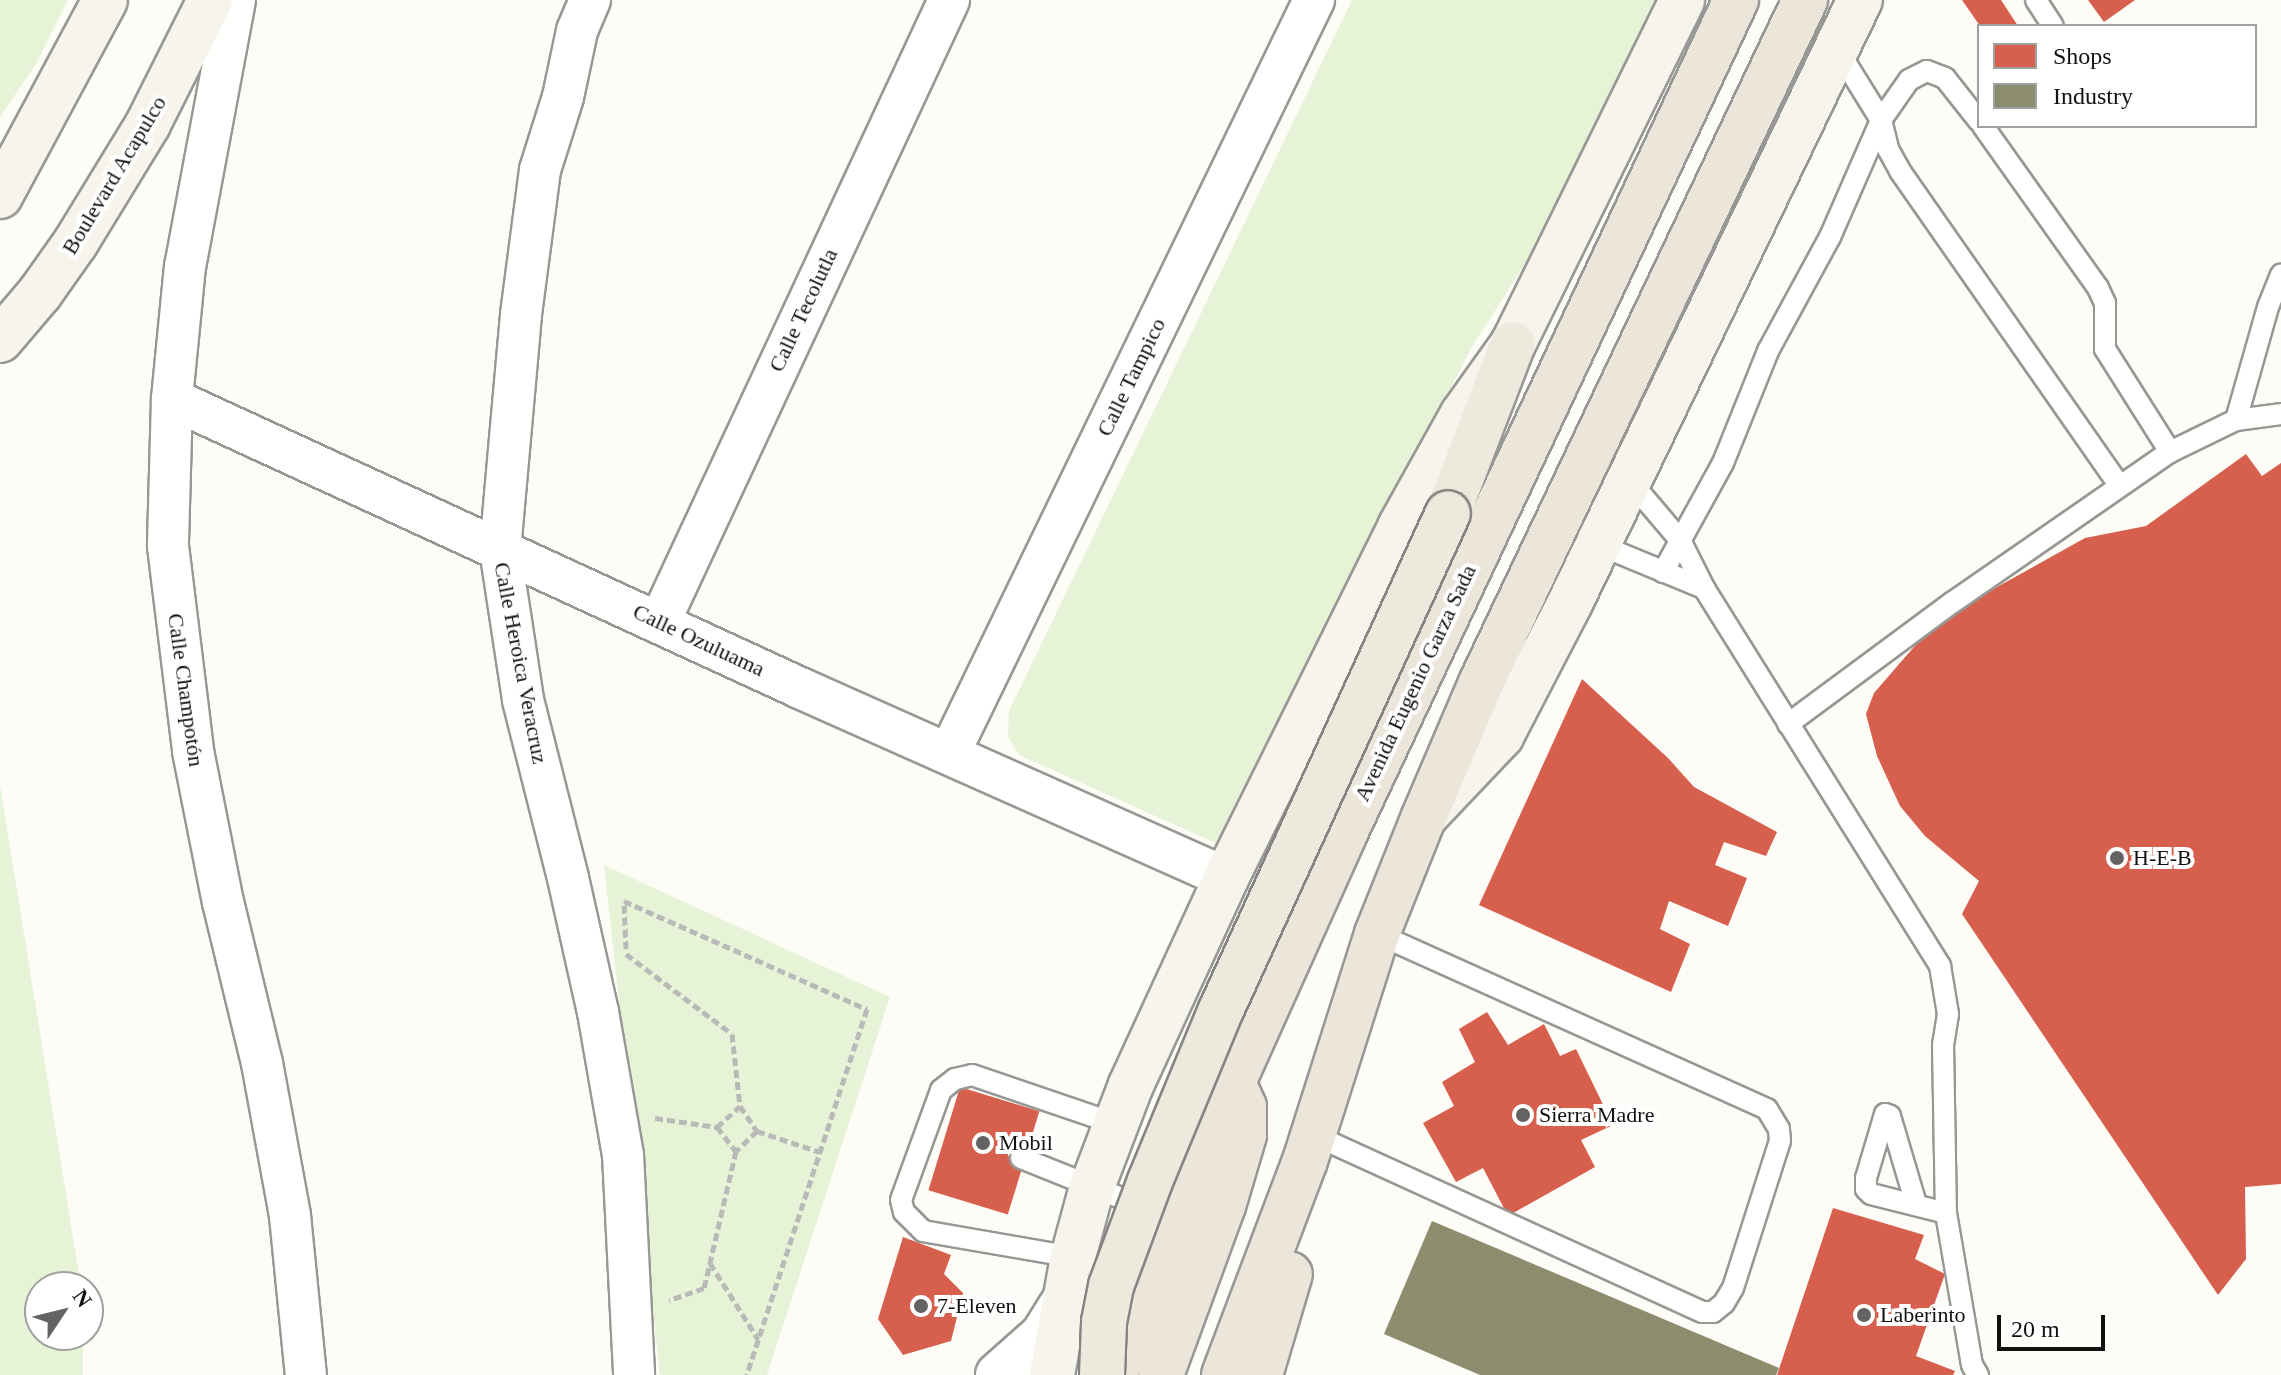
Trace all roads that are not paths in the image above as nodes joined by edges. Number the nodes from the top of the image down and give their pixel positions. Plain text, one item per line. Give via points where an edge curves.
1 (105, 0) edge
2 (210, 0) edge
3 (235, 0) edge
4 (590, 0) edge
5 (949, 0) edge
6 (1314, 0) edge
7 (1682, 0) edge
8 (1736, 0) edge
9 (1805, 0) edge
10 (2036, 0) edge
11 (1857, 2) edge
12 (2052, 24) edge
13 (1837, 49) junction
14 (1977, 118) edge
15 (1881, 120) junction
16 (1993, 130) edge
17 (0, 196) edge
18 (2281, 274) edge
19 (2274, 304) edge
20 (0, 340) edge
21 (1513, 344) junction
22 (172, 399) junction
23 (2281, 414) edge
24 (2236, 420) junction
25 (2170, 452) junction
26 (1629, 480) junction
27 (2120, 486) junction
28 (1680, 540) junction
29 (1597, 544) junction
30 (500, 549) junction
31 (1663, 572) junction
32 (1704, 588) junction
33 (660, 621) junction
34 (1788, 724) junction
35 (949, 754) junction
36 (1423, 819) junction
37 (1226, 878) junction
38 (1377, 934) junction
39 (1234, 1085) junction
40 (1116, 1124) junction
41 (1021, 1158) dead end
42 (1303, 1164) junction
43 (1092, 1187) junction
44 (1916, 1204) dead end
45 (1946, 1213) junction
46 (1172, 1218) junction
47 (1073, 1257) junction
48 (1064, 1302) junction
49 (1973, 1372) edge
50 (306, 1375) edge
51 (634, 1375) edge
52 (998, 1375) edge
53 (1052, 1375) edge
54 (1102, 1375) edge
55 (1115, 1375) edge
56 (1161, 1375) edge
57 (1224, 1375) edge
58 (1260, 1375) edge

1 - 17 main road
2 - 20 main road, Boulevard Acapulco via 148,124 76,242
3 - 22 street, Calle Champotón via 185,266
4 - 30 street, Calle Heroica Veracruz via 540,170
5 - 33 street, Calle Tecolutla
6 - 35 street, Calle Tampico
7 - 21 main road
8 - 39 highway, Avenida Eugenio Garza Sada via 1343,837
9 - 36 highway via 1482,681
10 - 12 lane
11 - 13 main road
13 - 15 lane
13 - 26 main road
14 - 15 lane via 1945,78 1927,71 1909,80
15 - 27 lane via 1900,171
15 - 28 lane via 1830,237 1768,351 1723,463
16 - 25 lane via 2098,288 2105,303 2105,349
18 - 19 lane
19 - 24 lane
21 - 37 main road via 1463,414 1408,513
21 - 54 main road, bridge via 1448,513 1221,1010 1150,1181 1111,1286
22 - 30 street, Calle Ozuluama
22 - 50 street, Calle Champotón via 168,546 193,751 290,1216
23 - 24 lane
24 - 25 lane
25 - 27 lane
26 - 28 lane
26 - 29 main road
27 - 34 lane
28 - 31 lane
28 - 32 lane
29 - 31 lane
29 - 36 main road via 1501,736
30 - 33 street, Calle Ozuluama
30 - 51 street, Calle Heroica Veracruz via 523,700 585,953 623,1155
31 - 32 lane
32 - 34 lane
33 - 35 street, Calle Ozuluama
34 - 45 lane via 1940,966 1948,1014 1943,1044
35 - 37 street, Calle Ozuluama
36 - 38 highway
37 - 40 main road
38 - 42 highway
38 - 42 lane via 1767,1109 1780,1141 1733,1288 1713,1312 1703,1312
39 - 46 highway, Avenida Eugenio Garza Sada
39 - 56 highway via 1244,1107 1244,1135
40 - 43 main road
40 - 47 lane via 972,1075 955,1079 941,1090 937,1125 901,1200 904,1212 923,1231
41 - 43 lane
42 - 57 highway
42 - 58 highway via 1306,1222
43 - 46 lane
43 - 47 main road
44 - 45 lane
45 - 49 lane
46 - 55 highway, Avenida Eugenio Garza Sada
47 - 48 main road
48 - 52 street via 1043,1335
48 - 53 main road

